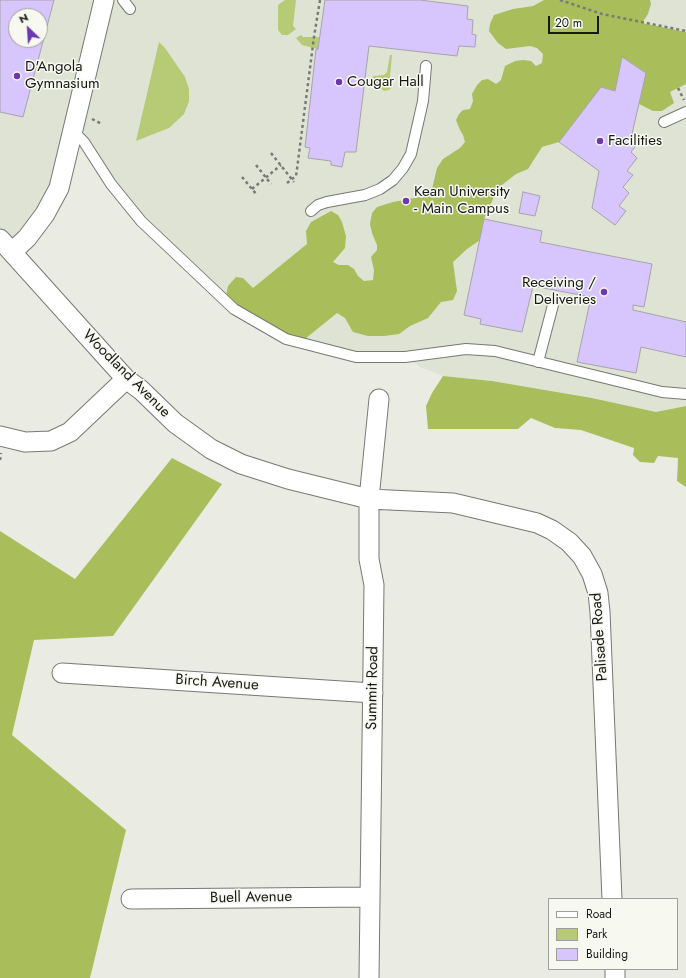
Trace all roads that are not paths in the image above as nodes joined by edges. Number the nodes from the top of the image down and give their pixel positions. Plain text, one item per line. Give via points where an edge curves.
1 (104, 0) edge
2 (123, 0) edge
3 (130, 9) dead end
4 (426, 66) dead end
5 (686, 112) edge
6 (664, 122) dead end
7 (73, 131) junction
8 (311, 211) dead end
9 (6, 246) edge
10 (553, 305) dead end
11 (538, 362) junction
12 (126, 379) junction
13 (686, 394) edge
14 (379, 399) dead end
15 (0, 436) edge
16 (369, 499) junction
17 (62, 673) dead end
18 (372, 693) junction
19 (370, 897) junction
20 (612, 898) edge
21 (131, 899) dead end
22 (369, 978) edge

1 - 7 street
2 - 3 lane
4 - 8 lane via 423,101 411,154 403,168 393,180 380,189 365,195 327,202
5 - 6 lane
7 - 9 street via 59,188 44,214 27,238
7 - 11 lane via 84,142 111,184 142,221 234,309 286,339 356,357 405,357 466,349 495,351
9 - 12 street, Woodland Avenue
10 - 11 lane
11 - 13 lane via 662,392
12 - 15 street via 70,432 50,441 26,442
12 - 16 street, Woodland Avenue via 210,450 241,464 281,477
14 - 16 street, Summit Road
16 - 18 street, Summit Road via 370,558 374,585
16 - 20 street, Palisade Road via 453,503 537,523 569,542 582,556 594,580 600,612
17 - 18 street, Birch Avenue
18 - 19 street, Summit Road
19 - 21 street, Buell Avenue
19 - 22 street, Summit Road

